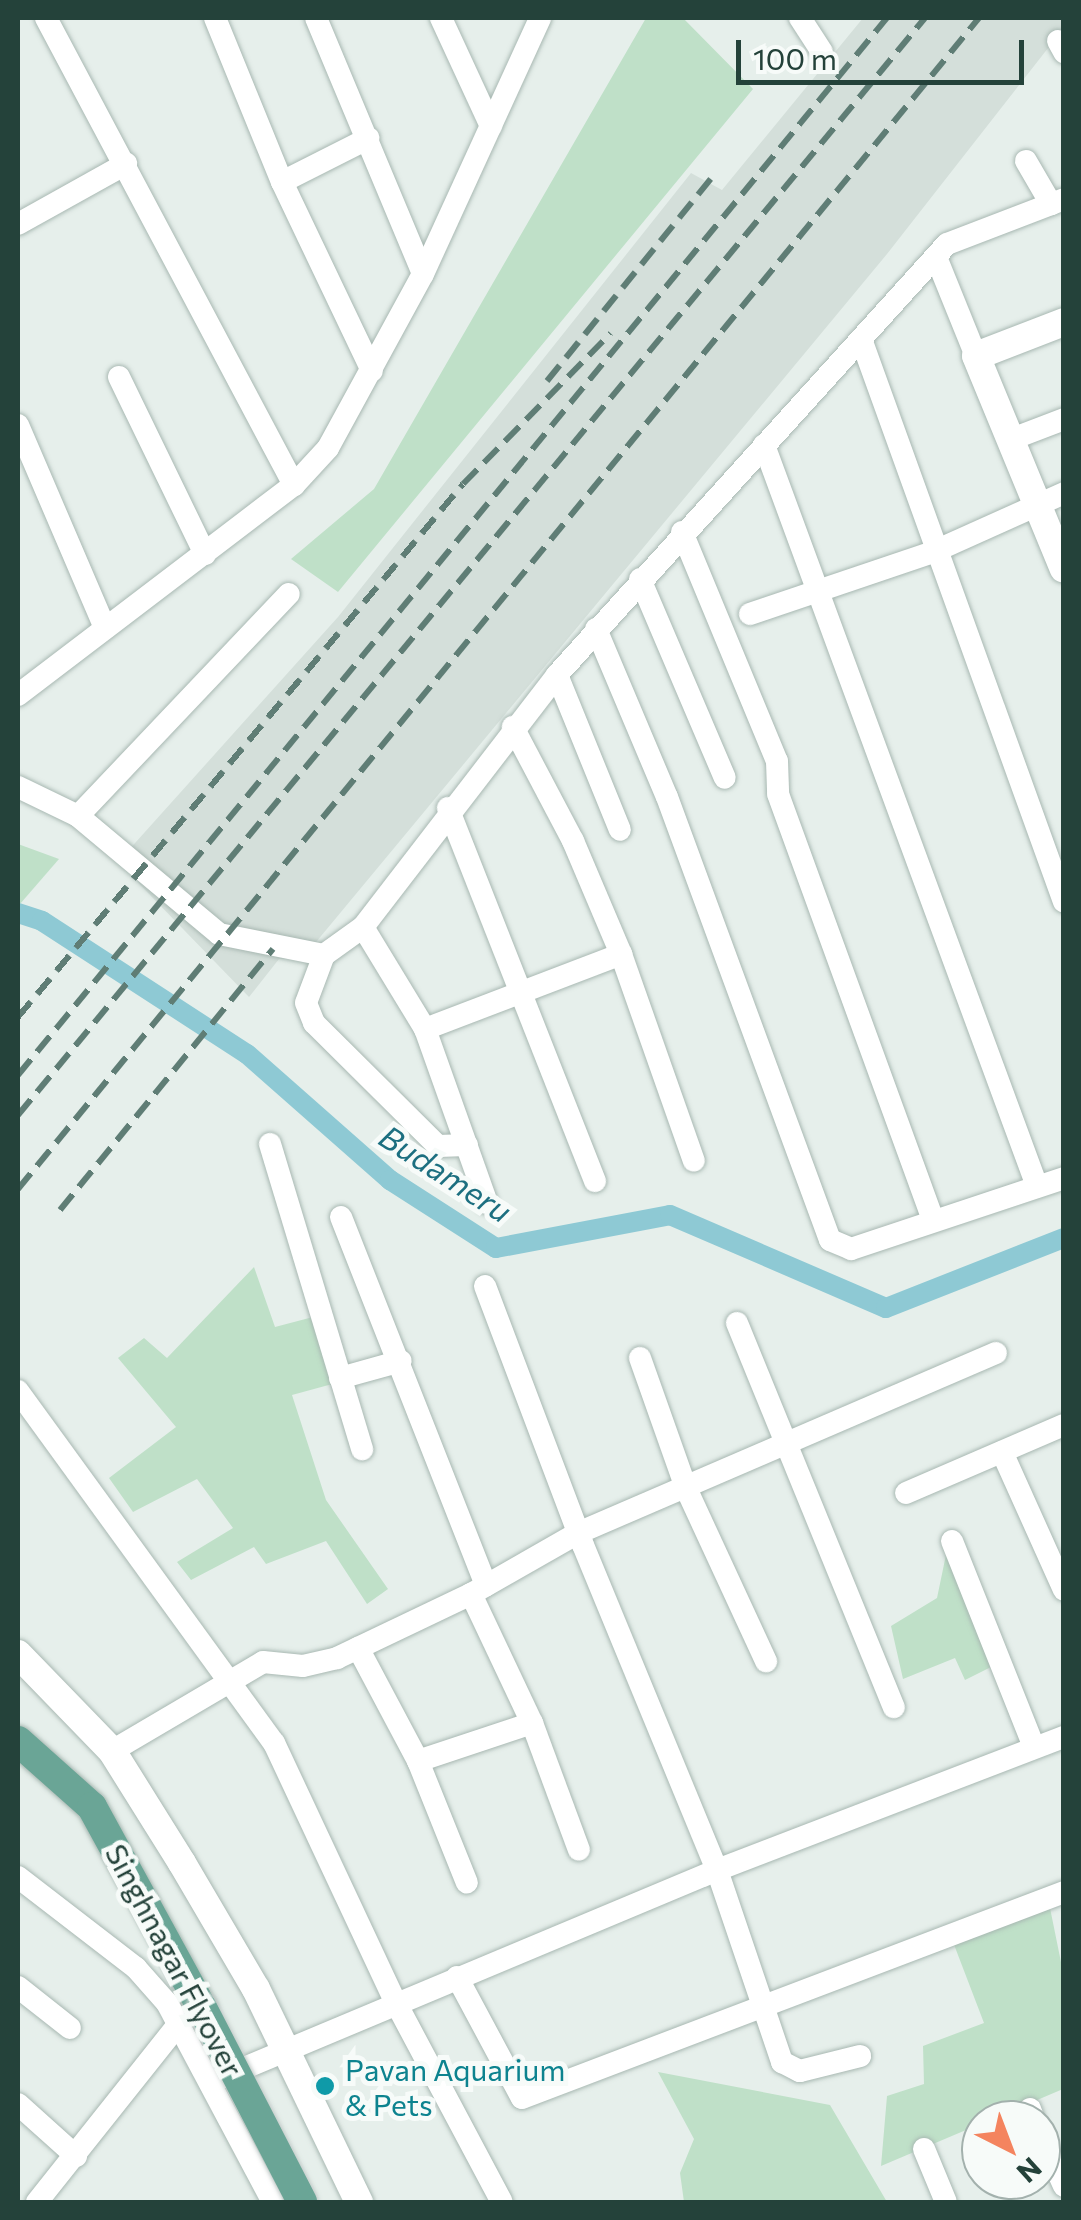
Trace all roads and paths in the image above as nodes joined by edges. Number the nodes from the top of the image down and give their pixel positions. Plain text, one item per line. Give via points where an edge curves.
1 (46, 18) edge
2 (215, 18) edge
3 (316, 18) edge
4 (441, 18) edge
5 (540, 18) edge
6 (800, 18) edge
7 (822, 52) dead end
8 (492, 126) junction
9 (369, 138) junction
10 (1026, 162) dead end
11 (126, 164) junction
12 (282, 182) junction
13 (1057, 202) edge
14 (18, 224) edge
15 (936, 256) junction
16 (423, 274) junction
17 (1064, 322) edge
18 (861, 339) junction
19 (976, 356) junction
20 (372, 371) junction
21 (119, 377) dead end
22 (1064, 418) edge
23 (18, 426) edge
24 (1012, 439) junction
25 (764, 445) junction
26 (294, 485) junction
27 (1064, 493) edge
28 (1037, 504) junction
29 (682, 532) junction
30 (933, 552) junction
31 (206, 554) junction
32 (1064, 569) edge
33 (640, 579) junction
34 (816, 592) junction
35 (289, 594) dead end
36 (750, 614) dead end
37 (105, 628) junction
38 (596, 629) junction
39 (557, 675) junction
40 (18, 695) edge
41 (513, 727) junction
42 (725, 778) dead end
43 (18, 787) edge
44 (448, 808) junction
45 (78, 816) junction
46 (620, 830) dead end
47 (1064, 902) edge
48 (363, 927) junction
49 (621, 954) junction
50 (324, 955) junction
51 (521, 991) junction
52 (425, 1029) junction
53 (270, 1144) dead end
54 (467, 1146) junction
55 (694, 1162) dead end
56 (1064, 1178) edge
57 (594, 1181) dead end
58 (1037, 1186) junction
59 (487, 1203) dead end
60 (340, 1217) dead end
61 (933, 1221) junction
62 (485, 1286) dead end
63 (737, 1323) dead end
64 (996, 1353) dead end
65 (640, 1358) dead end
66 (401, 1360) junction
67 (340, 1378) junction
68 (18, 1391) edge
69 (1064, 1425) edge
70 (787, 1444) junction
71 (362, 1450) dead end
72 (1002, 1452) junction
73 (686, 1488) junction
74 (906, 1493) dead end
75 (578, 1532) junction
76 (952, 1540) dead end
77 (479, 1590) junction
78 (1064, 1590) edge
79 (358, 1648) junction
80 (18, 1654) edge
81 (766, 1661) dead end
82 (231, 1680) junction
83 (894, 1707) dead end
84 (532, 1724) junction
85 (18, 1741) edge
86 (1054, 1746) edge
87 (112, 1752) junction
88 (418, 1761) junction
89 (578, 1850) dead end
90 (717, 1870) junction
91 (18, 1877) edge
92 (467, 1882) dead end
93 (1064, 1892) edge
94 (457, 1977) junction
95 (18, 1987) edge
96 (764, 2002) junction
97 (396, 2003) junction
98 (177, 2026) junction
99 (70, 2028) dead end
100 (287, 2052) junction
101 (860, 2056) dead end
102 (212, 2082) junction
103 (18, 2104) edge
104 (924, 2149) dead end
105 (76, 2156) junction
106 (37, 2202) edge
107 (273, 2202) edge
108 (302, 2202) edge
109 (359, 2202) edge
110 (502, 2202) edge
111 (946, 2202) edge

1 - 11 street
2 - 12 street
3 - 9 street
4 - 8 street
5 - 8 street
6 - 7 street
8 - 16 street
9 - 12 street
9 - 16 street
10 - 13 street
11 - 14 street
11 - 26 street
12 - 20 street
13 - 15 street via 948,244
15 - 18 street
15 - 19 street
16 - 20 street
17 - 19 street
18 - 25 street
18 - 30 street
19 - 24 street
20 - 26 street via 328,448
21 - 31 street
22 - 24 street
23 - 37 street
24 - 28 street
25 - 29 street
25 - 34 street
26 - 31 street
27 - 28 street
28 - 30 street
28 - 32 street
29 - 33 street
29 - 61 street via 778,761 778,794
30 - 34 street
30 - 47 street
31 - 37 street
33 - 38 street
33 - 42 street
34 - 36 street
34 - 58 street
35 - 45 street
37 - 40 street
38 - 39 street
38 - 61 street via 667,797 830,1240 851,1248
39 - 41 street
39 - 46 street
41 - 44 street
41 - 49 street
43 - 45 street
44 - 48 street
44 - 51 street
45 - 50 street via 219,934
48 - 50 street
48 - 52 street
49 - 51 street
49 - 55 street
50 - 54 street via 306,1003 314,1023 438,1146
51 - 52 street
51 - 57 street
52 - 54 street
53 - 67 street
54 - 59 street
56 - 58 street
58 - 61 street
60 - 66 street
62 - 75 street
63 - 70 street
64 - 70 street
65 - 73 street
66 - 67 street
66 - 77 street
67 - 71 street
68 - 82 street
69 - 72 street
70 - 73 street
70 - 83 street
72 - 74 street
72 - 78 street
73 - 75 street
73 - 81 street
75 - 77 street
75 - 90 street
76 - 86 street
77 - 79 street
77 - 84 street
79 - 82 street via 320,1665 263,1662
79 - 88 street
80 - 87 street
82 - 87 street
82 - 97 street via 274,1742
84 - 88 street
84 - 89 street
85 - 108 main road, Singhnagar Flyover, bridge via 92,1807 143,1892
86 - 90 street
87 - 100 street via 236,1954
88 - 92 street
90 - 94 street
90 - 96 street
91 - 98 street via 136,1968 167,2002
93 - 96 street
94 - 96 street via 522,2098
94 - 97 street
95 - 99 street
96 - 101 street via 782,2062 792,2070
97 - 100 street
97 - 110 street
98 - 102 street
98 - 105 street
100 - 102 street
100 - 109 street
102 - 107 street
103 - 105 street
104 - 111 street
105 - 106 street

